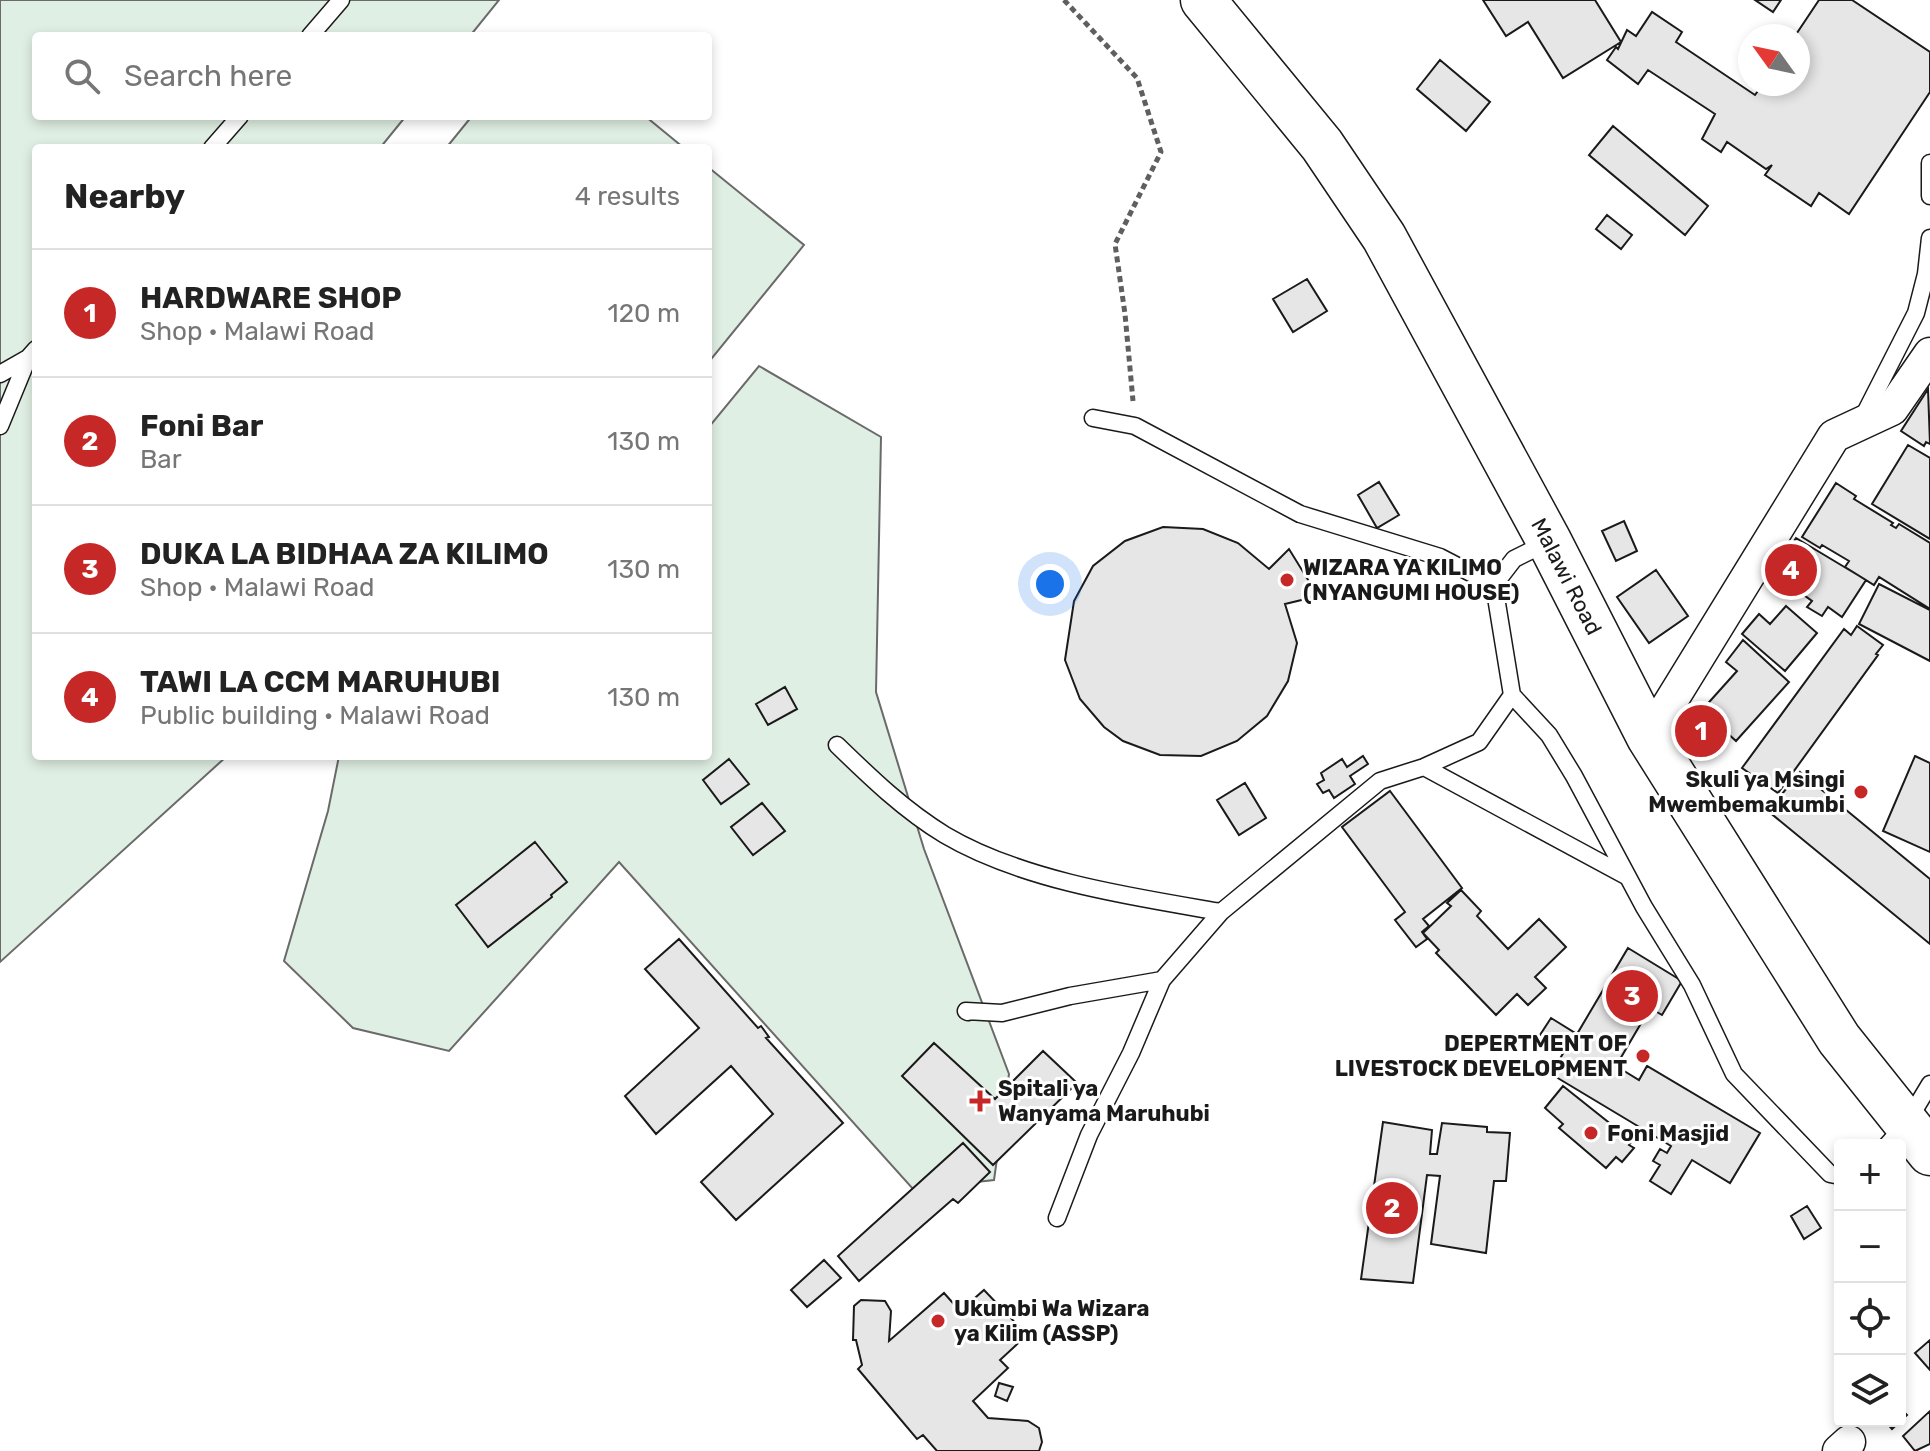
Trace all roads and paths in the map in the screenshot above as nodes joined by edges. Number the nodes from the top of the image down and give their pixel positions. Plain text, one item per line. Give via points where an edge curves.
1 (341, 0) edge
2 (1064, 0) edge
3 (1203, 0) edge
4 (313, 32) edge
5 (236, 120) edge
6 (216, 144) edge
7 (1930, 163) edge
8 (1930, 196) edge
9 (1930, 238) edge
10 (32, 354) edge
11 (1930, 354) edge
12 (0, 374) edge
13 (1093, 418) dead end
14 (1860, 424) junction
15 (0, 426) edge
16 (1135, 426) junction
17 (1549, 541) junction
18 (1494, 585) junction
19 (1512, 695) junction
20 (1649, 737) junction
21 (837, 745) dead end
22 (1424, 767) junction
23 (1627, 877) junction
24 (1221, 912) junction
25 (1162, 980) junction
26 (968, 1012) dead end
27 (1930, 1084) edge
28 (1908, 1141) edge
29 (1834, 1175) edge
30 (1057, 1218) dead end

1 - 4 lane
2 - 16 path via 1137,78 1161,152 1115,244
3 - 17 main road, Malawi Road via 1322,145 1384,237
5 - 6 lane
7 - 8 lane
9 - 14 lane via 1916,313
10 - 12 lane
10 - 15 lane
11 - 14 street via 1892,409
13 - 16 lane
14 - 20 street via 1834,436
16 - 18 lane via 1300,514 1440,557
17 - 18 lane via 1514,559
17 - 20 main road, Malawi Road
18 - 19 lane
19 - 22 lane via 1479,742
19 - 23 lane via 1549,735
20 - 28 main road, Malawi Road
21 - 24 lane via 890,796 946,835 996,860 1112,893
22 - 23 lane
22 - 24 lane via 1380,781
23 - 29 lane via 1692,985 1734,1074
24 - 25 lane
25 - 26 lane via 1002,1013
25 - 30 lane via 1089,1135
27 - 28 lane

